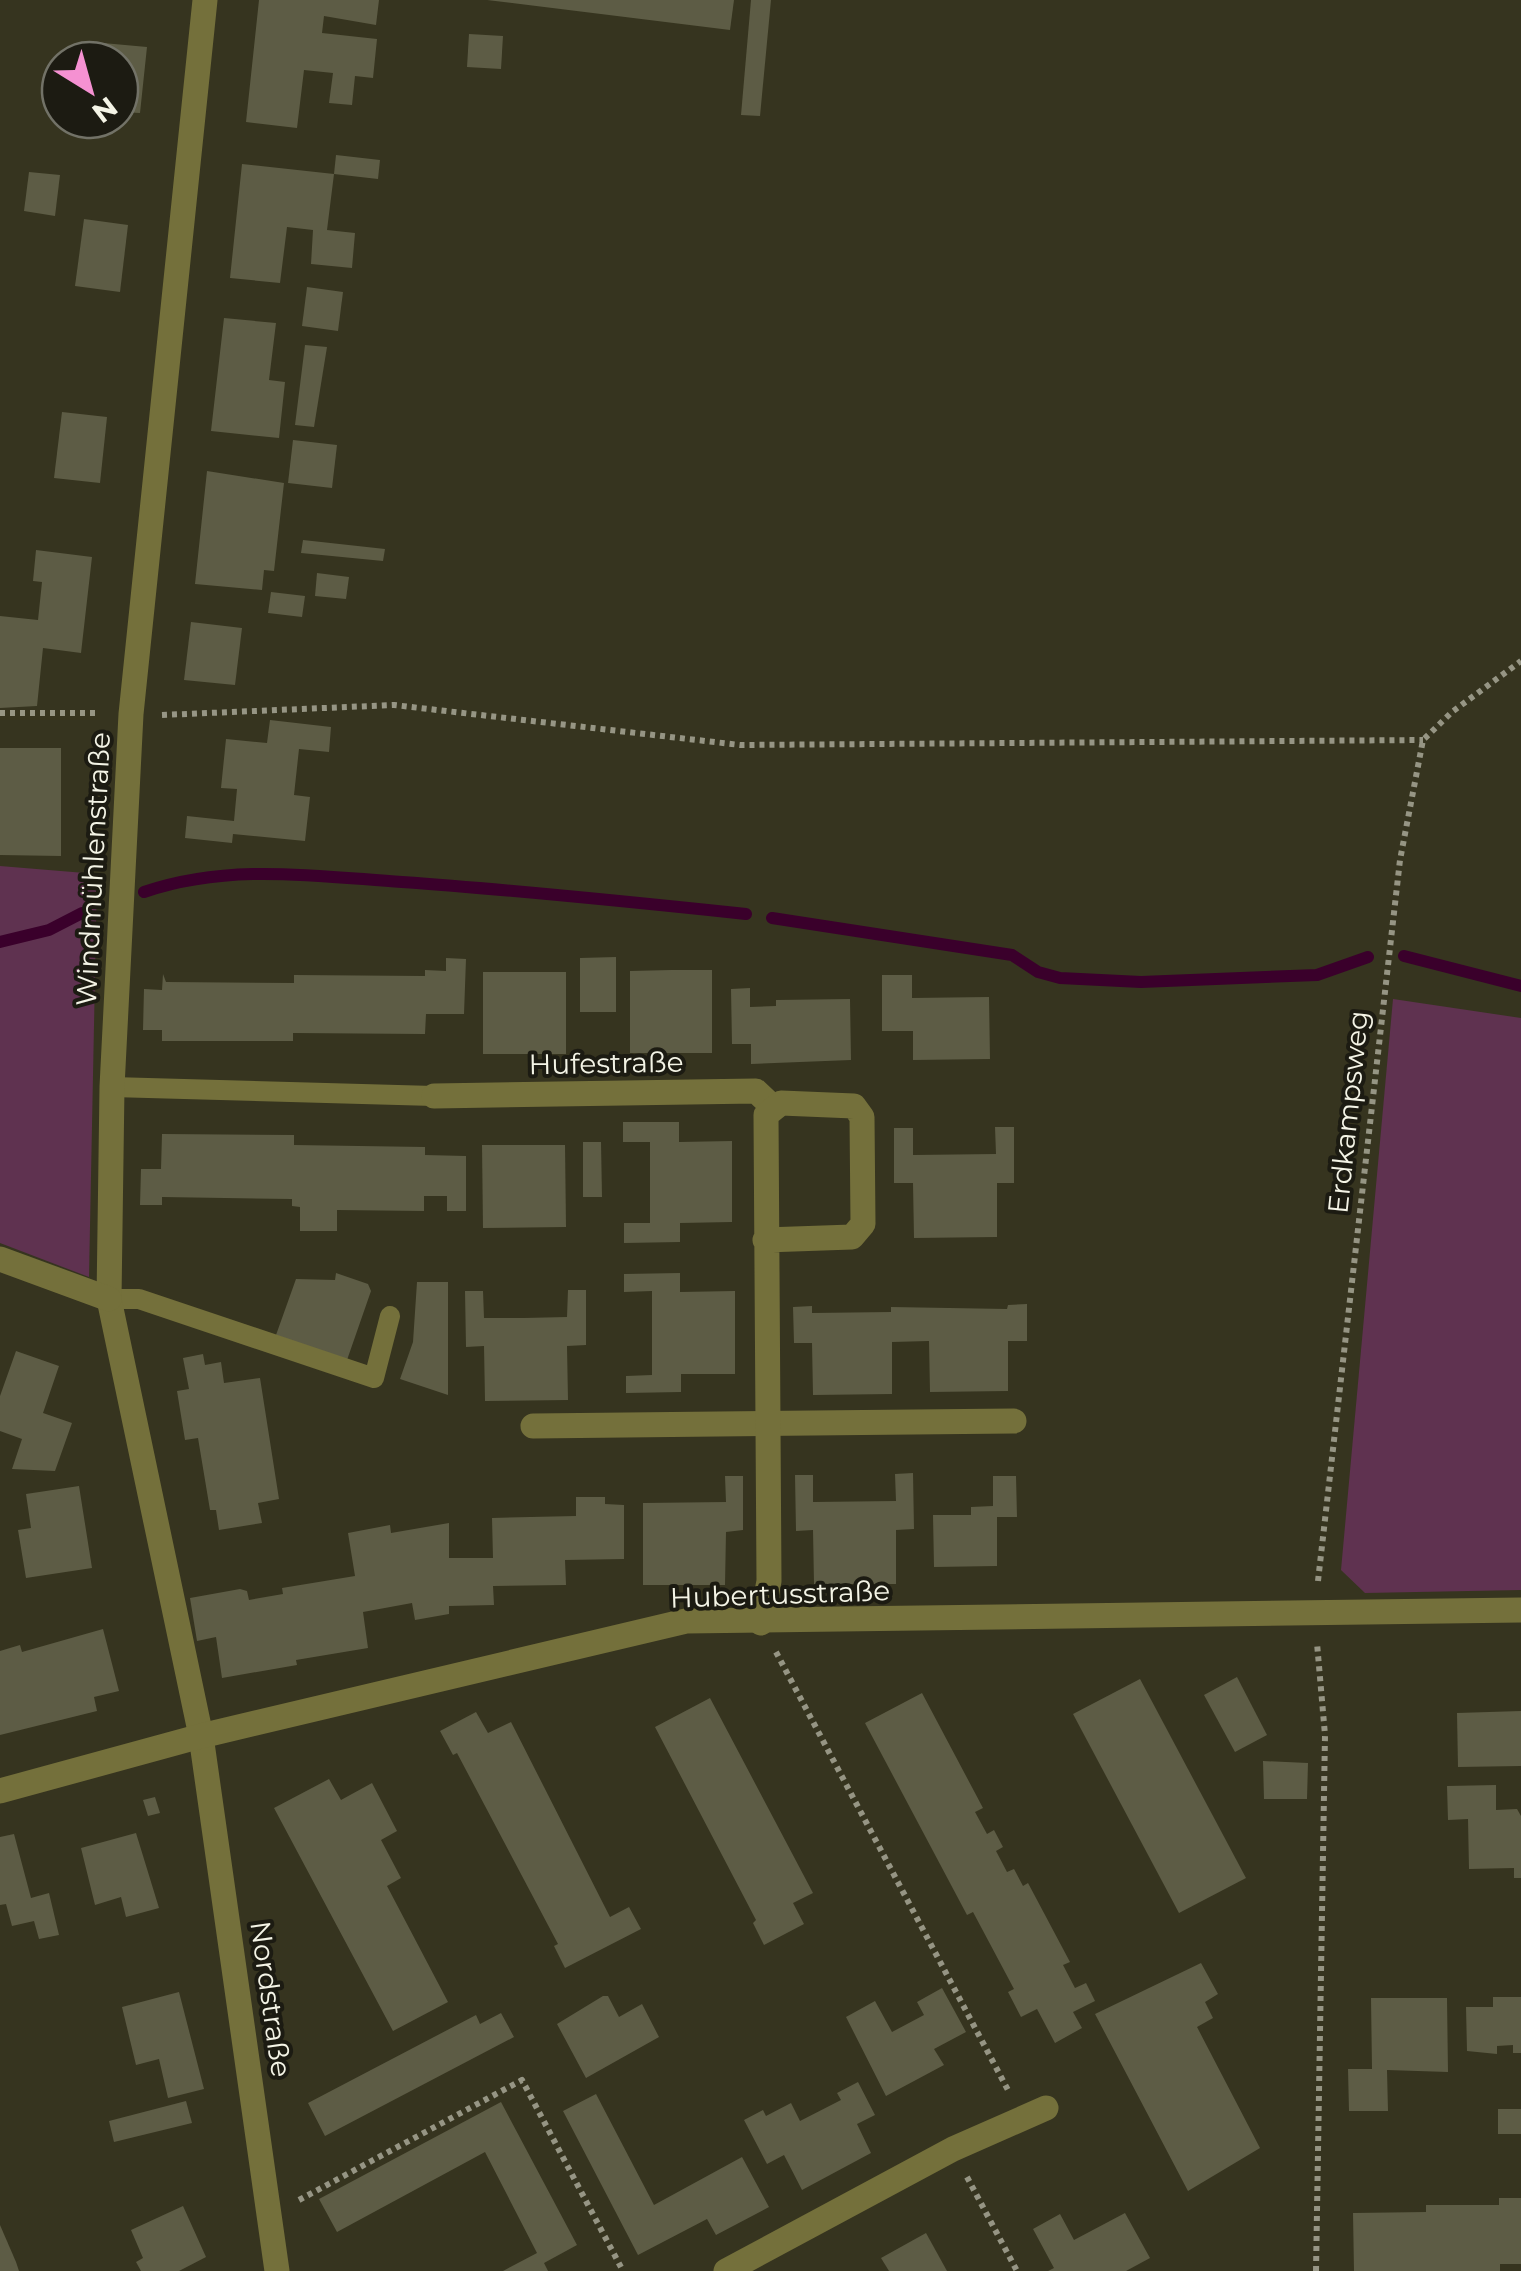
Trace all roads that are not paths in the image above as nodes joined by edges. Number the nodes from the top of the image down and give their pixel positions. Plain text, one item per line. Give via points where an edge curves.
1 (205, 0) edge
2 (112, 1088) junction
3 (434, 1096) joint
4 (773, 1107) junction
5 (764, 1240) junction
6 (0, 1259) edge
7 (110, 1299) junction
8 (390, 1316) dead end
9 (1014, 1421) dead end
10 (533, 1426) dead end
11 (767, 1426) junction
12 (1521, 1610) edge
13 (760, 1622) junction
14 (202, 1736) junction
15 (0, 1791) edge
16 (1035, 2114) road end
17 (277, 2271) edge
18 (726, 2271) edge

1 - 2 street, Windmühlenstraße via 131,714
2 - 3 lane
2 - 7 street, Windmühlenstraße
3 - 4 street, Hufestraße via 756,1091
4 - 5 street via 766,1115
4 - 5 street, Hufestraße via 860,1111 864,1224 852,1237
5 - 11 street
6 - 7 street
7 - 8 lane via 138,1299 374,1378
7 - 14 street, Windmühlenstraße
9 - 11 street
10 - 11 street
11 - 13 street via 769,1580
12 - 13 street, Hubertusstraße
13 - 14 street, Hubertusstraße via 686,1621
14 - 15 street, Hubertusstraße
14 - 17 street, Nordstraße
16 - 18 street via 952,2149

